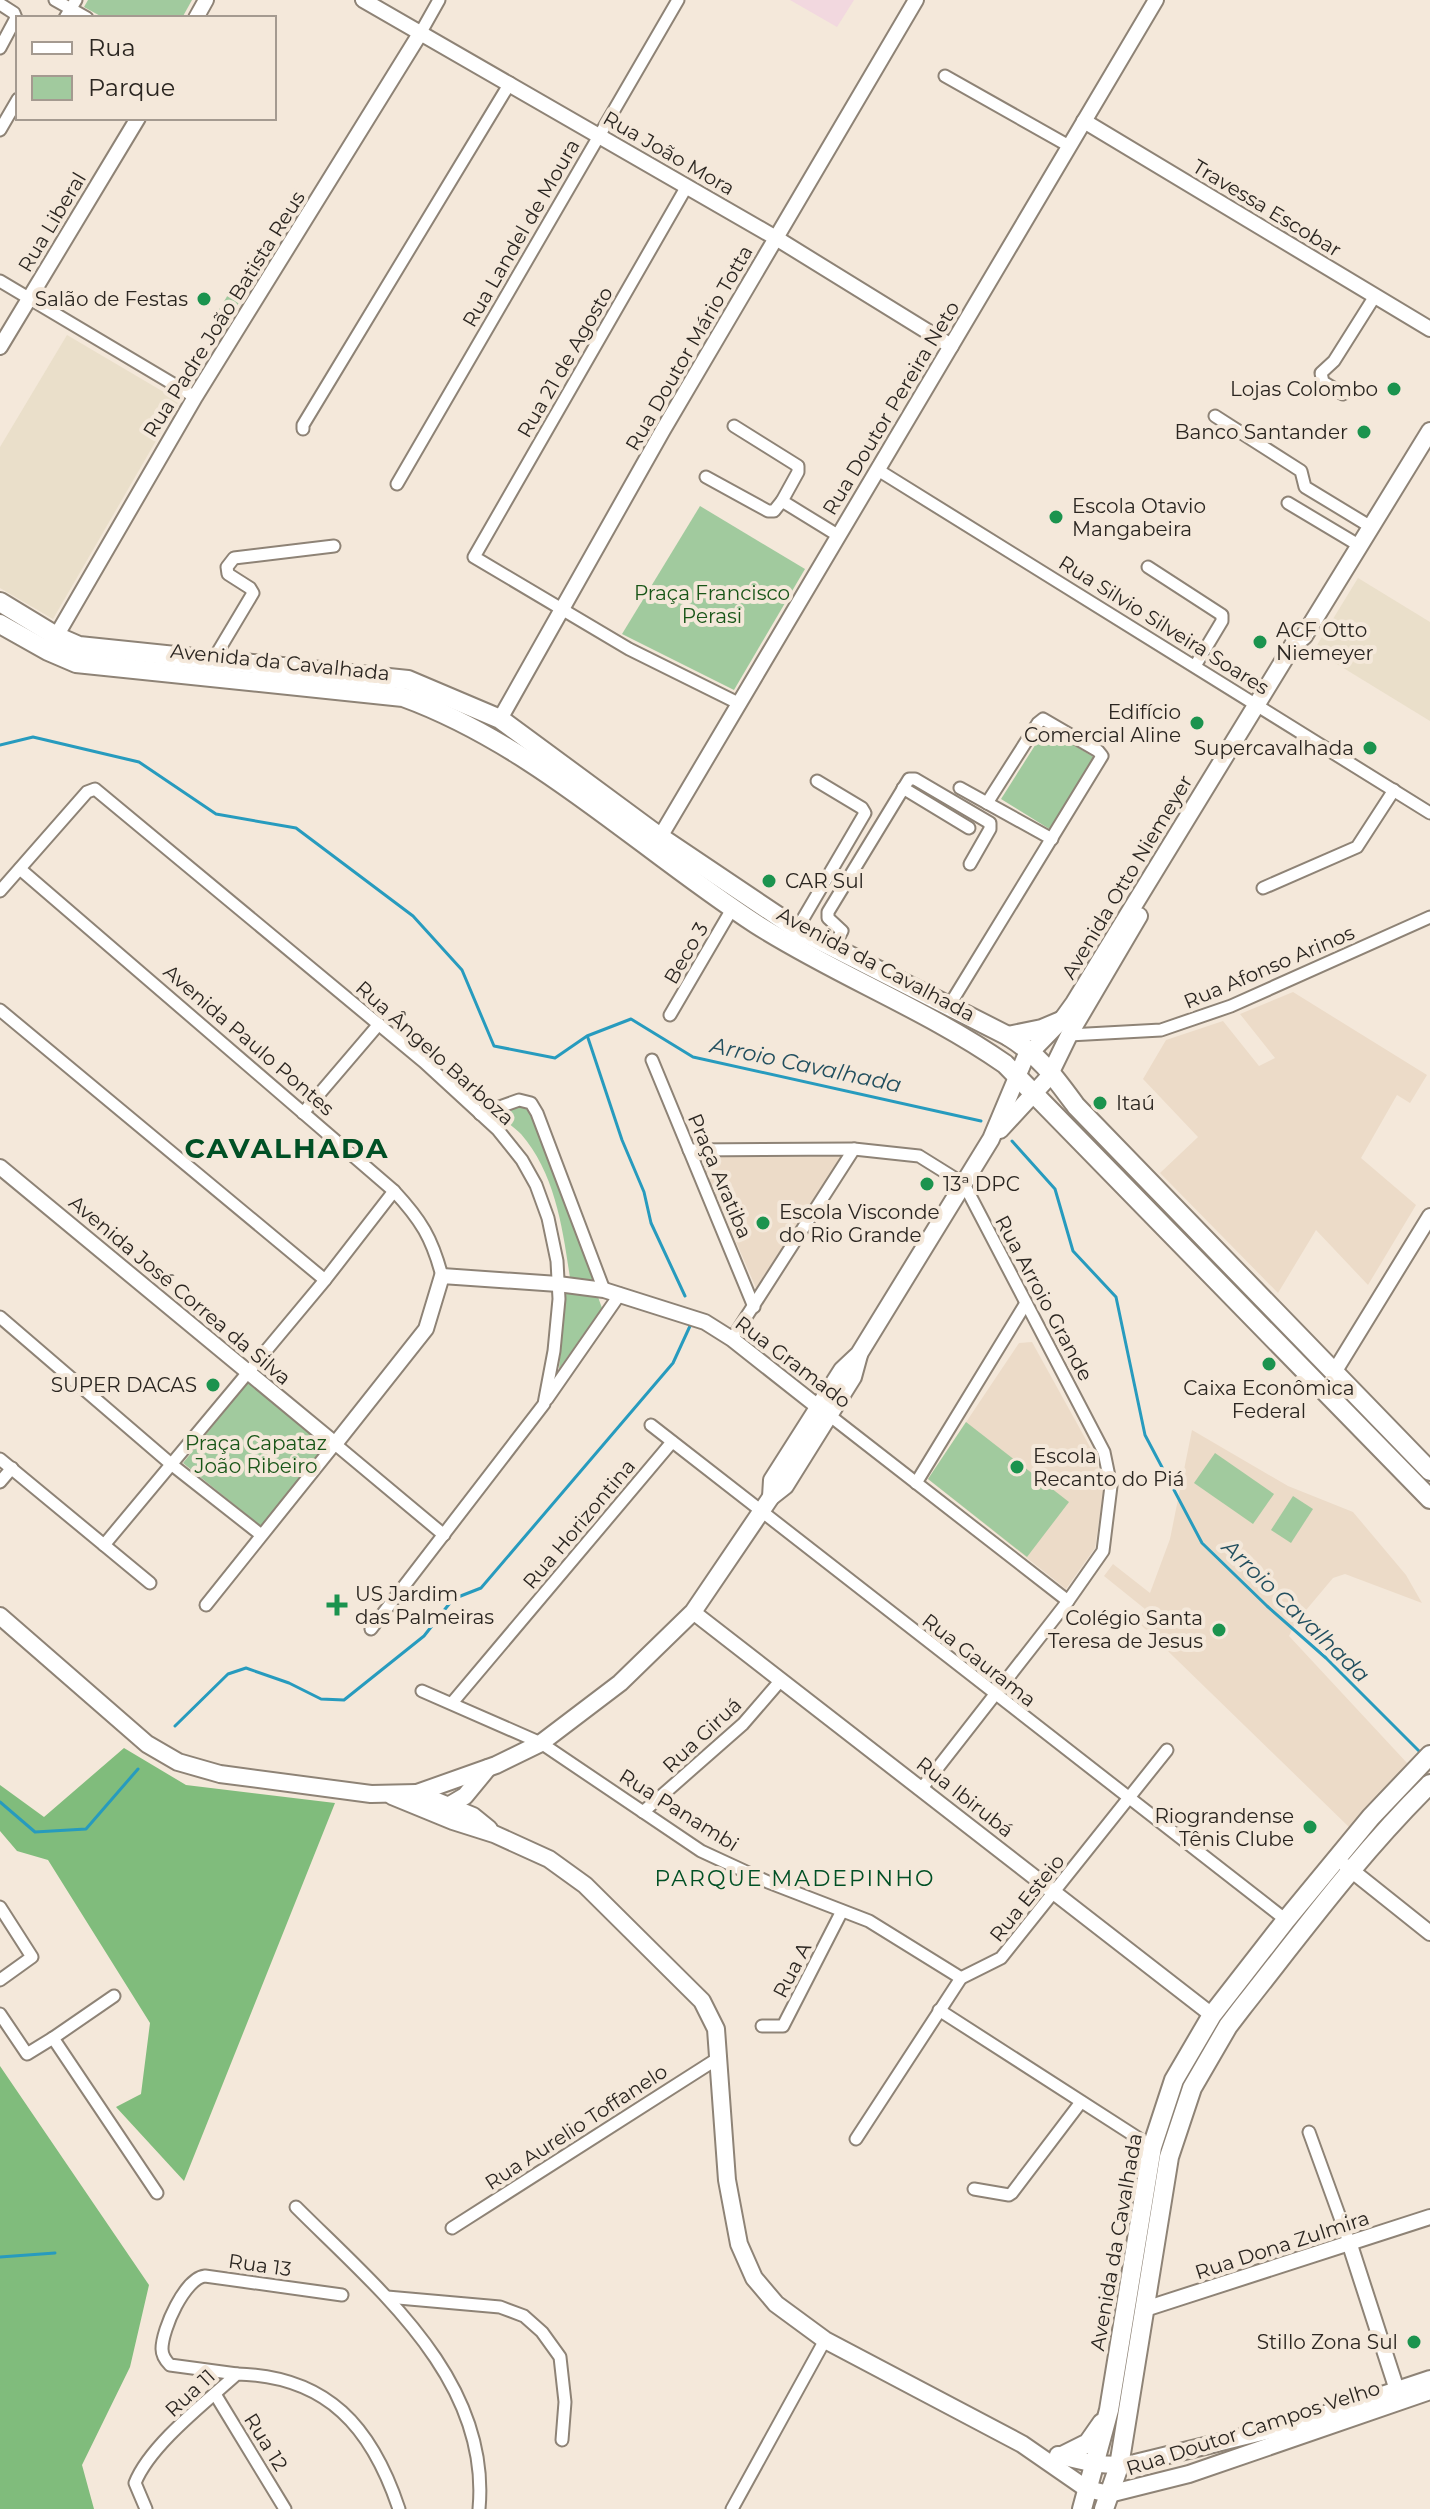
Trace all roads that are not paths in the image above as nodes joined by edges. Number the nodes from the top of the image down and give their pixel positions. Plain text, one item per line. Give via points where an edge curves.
1 (55, 0) edge
2 (363, 0) edge
3 (439, 0) edge
4 (678, 0) edge
5 (916, 0) edge
6 (1156, 0) edge
7 (0, 4) edge
8 (71, 9) edge
9 (421, 32) junction
10 (0, 48) edge
11 (945, 76) dead end
12 (510, 83) junction
13 (16, 102) edge
14 (137, 120) edge
15 (1084, 121) junction
16 (0, 130) edge
17 (599, 135) junction
18 (1069, 146) junction
19 (687, 186) junction
20 (776, 238) junction
21 (0, 281) edge
22 (1375, 296) junction
23 (30, 298) junction
24 (1430, 329) edge
25 (951, 346) junction
26 (0, 347) edge
27 (1343, 394) dead end
28 (195, 397) junction
29 (1215, 416) dead end
30 (734, 426) dead end
31 (303, 429) dead end
32 (1430, 431) edge
33 (878, 470) junction
34 (706, 477) dead end
35 (397, 484) dead end
36 (782, 501) junction
37 (1288, 503) dead end
38 (1371, 527) junction
39 (839, 536) junction
40 (334, 546) dead end
41 (1360, 546) junction
42 (1148, 567) dead end
43 (0, 602) edge
44 (562, 610) junction
45 (0, 624) edge
46 (52, 644) junction
47 (213, 660) junction
48 (1195, 666) junction
49 (740, 704) junction
50 (1260, 707) junction
51 (433, 708) junction
52 (500, 719) junction
53 (817, 781) dead end
54 (903, 788) junction
55 (960, 788) dead end
56 (1394, 790) junction
57 (987, 803) junction
58 (1430, 813) edge
59 (969, 828) dead end
60 (660, 837) junction
61 (1052, 839) junction
62 (970, 864) dead end
63 (20, 869) junction
64 (1263, 888) dead end
65 (0, 891) edge
66 (732, 909) junction
67 (1430, 917) edge
68 (797, 929) junction
69 (833, 948) junction
70 (949, 1006) junction
71 (0, 1010) edge
72 (670, 1015) dead end
73 (379, 1024) junction
74 (1065, 1028) junction
75 (1008, 1036) junction
76 (1030, 1050) junction
77 (652, 1060) dead end
78 (1052, 1071) junction
79 (1017, 1075) junction
80 (1035, 1093) junction
81 (303, 1113) junction
82 (480, 1114) junction
83 (991, 1139) junction
84 (854, 1149) junction
85 (689, 1150) junction
86 (0, 1167) edge
87 (964, 1184) junction
88 (394, 1191) junction
89 (1430, 1216) edge
90 (442, 1276) junction
91 (325, 1280) junction
92 (558, 1284) junction
93 (604, 1290) junction
94 (620, 1294) junction
95 (1026, 1303) junction
96 (754, 1307) junction
97 (0, 1317) edge
98 (732, 1339) junction
99 (1290, 1353) junction
100 (247, 1372) junction
101 (1333, 1374) junction
102 (544, 1404) junction
103 (824, 1412) junction
104 (651, 1425) dead end
105 (672, 1442) junction
106 (335, 1444) junction
107 (0, 1459) edge
108 (171, 1464) junction
109 (12, 1468) junction
110 (1430, 1471) edge
111 (0, 1482) edge
112 (916, 1483) junction
113 (1430, 1499) edge
114 (766, 1505) junction
115 (260, 1534) junction
116 (444, 1535) junction
117 (104, 1545) junction
118 (150, 1583) dead end
119 (1068, 1601) junction
120 (206, 1605) dead end
121 (693, 1612) junction
122 (0, 1616) edge
123 (371, 1629) dead end
124 (781, 1680) junction
125 (422, 1691) dead end
126 (995, 1695) junction
127 (452, 1703) junction
128 (541, 1743) junction
129 (1167, 1750) dead end
130 (1430, 1755) edge
131 (484, 1774) junction
132 (459, 1777) junction
133 (1430, 1784) edge
134 (922, 1788) junction
135 (415, 1799) junction
136 (1129, 1799) junction
137 (449, 1806) junction
138 (643, 1812) junction
139 (483, 1828) junction
140 (1344, 1864) junction
141 (1055, 1894) junction
142 (0, 1907) edge
143 (842, 1911) junction
144 (1286, 1920) junction
145 (1430, 1933) edge
146 (961, 1978) junction
147 (0, 1980) edge
148 (114, 1996) dead end
149 (939, 2010) junction
150 (0, 2014) edge
151 (1212, 2015) junction
152 (762, 2026) dead end
153 (53, 2038) junction
154 (720, 2057) junction
155 (1081, 2102) junction
156 (1309, 2132) dead end
157 (856, 2139) dead end
158 (1152, 2147) junction
159 (974, 2189) dead end
160 (157, 2193) dead end
161 (296, 2207) dead end
162 (1430, 2217) edge
163 (452, 2228) dead end
164 (1350, 2245) junction
165 (342, 2295) dead end
166 (387, 2297) junction
167 (1145, 2309) junction
168 (825, 2340) junction
169 (237, 2374) junction
170 (1430, 2379) edge
171 (1397, 2390) junction
172 (1430, 2391) edge
173 (215, 2394) junction
174 (1109, 2410) junction
175 (562, 2440) dead end
176 (1022, 2444) junction
177 (1183, 2452) junction
178 (1062, 2456) junction
179 (1095, 2463) junction
180 (1119, 2466) junction
181 (1189, 2474) junction
182 (1087, 2489) junction
183 (1107, 2502) edge
184 (146, 2509) edge
185 (285, 2509) edge
186 (399, 2509) edge
187 (479, 2509) edge
188 (732, 2509) edge
189 (1082, 2509) edge

1 - 8 street
2 - 9 street, Rua João Mora
3 - 9 street, Rua Padre João Batista Reus
4 - 17 street, Rua Landel de Moura
5 - 20 street, Rua Doutor Mário Totta
6 - 15 street, Rua Doutor Pereira Neto
7 - 10 street via 16,18
9 - 12 street, Rua João Mora
9 - 28 street, Rua Padre João Batista Reus
11 - 18 street
12 - 17 street, Rua João Mora
12 - 31 street
13 - 16 street
14 - 23 street, Rua Liberal
15 - 18 street, Rua Doutor Pereira Neto
15 - 22 street, Travessa Escobar
17 - 19 street, Rua João Mora
17 - 35 street, Rua Landel de Moura
18 - 25 street, Rua Doutor Pereira Neto
19 - 20 street, Rua João Mora
19 - 44 street, Rua 21 de Agosto via 474,557
20 - 25 street, Rua João Mora
20 - 44 street, Rua Doutor Mário Totta
21 - 23 street
22 - 24 street, Travessa Escobar
22 - 27 street via 1321,373 1323,382
23 - 26 street, Rua Liberal
23 - 28 street
25 - 33 street, Rua Doutor Pereira Neto
28 - 46 street, Rua Padre João Batista Reus
29 - 38 street via 1301,471 1305,487
30 - 36 street via 798,466
32 - 38 main road, Avenida Otto Niemeyer
33 - 39 street, Rua Doutor Pereira Neto
33 - 48 street, Rua Silvio Silveira Soares
34 - 36 street via 771,512
36 - 39 street
37 - 41 street
38 - 41 main road, Avenida Otto Niemeyer
39 - 49 street, Rua Doutor Pereira Neto
40 - 47 street via 234,558 226,572 253,593
41 - 50 main road, Avenida Otto Niemeyer via 1304,636 1293,645
42 - 48 street via 1222,615
43 - 46 main road, Avenida da Cavalhada
44 - 49 street
44 - 52 street, Rua Doutor Mário Totta
45 - 46 main road, Avenida da Cavalhada
46 - 47 main road, Avenida da Cavalhada
46 - 51 main road, Avenida da Cavalhada via 76,663 403,697
47 - 52 main road, Avenida da Cavalhada via 408,680
48 - 50 street, Rua Silvio Silveira Soares
49 - 60 street, Rua Doutor Pereira Neto
50 - 56 street, Rua Silvio Silveira Soares
50 - 74 main road, Avenida Otto Niemeyer
51 - 52 main road via 475,722
51 - 66 main road, Avenida da Cavalhada via 504,744
52 - 60 main road, Avenida da Cavalhada
53 - 68 street via 865,813
54 - 59 street
54 - 62 street via 915,779 990,823
54 - 69 street via 828,912 842,931
55 - 57 street
56 - 58 street, Rua Silvio Silveira Soares
56 - 64 street via 1357,847
57 - 61 street
57 - 61 street via 1043,719 1102,756
60 - 68 main road, Avenida da Cavalhada
61 - 70 street
63 - 65 street
63 - 73 street, Rua Ângelo Barboza via 92,789
63 - 81 street, Avenida Paulo Pontes
66 - 72 street, Beco 3
66 - 79 main road, Avenida da Cavalhada via 787,944 966,1037
67 - 74 street, Rua Afonso Arinos via 1231,1006 1161,1030
68 - 69 main road, Avenida da Cavalhada
69 - 70 main road, Avenida da Cavalhada
70 - 75 main road, Avenida da Cavalhada
71 - 91 street
73 - 81 street
73 - 82 street, Rua Ângelo Barboza
74 - 75 main road
74 - 76 main road, Avenida Otto Niemeyer
74 - 78 main road, Avenida Otto Niemeyer
75 - 76 main road, Avenida da Cavalhada
76 - 78 main road, Avenida da Cavalhada
76 - 79 main road, Avenida Otto Niemeyer
77 - 85 street, Praça Aratiba
78 - 80 main road, Avenida Otto Niemeyer
78 - 101 main road, Avenida da Cavalhada via 1076,1106
79 - 80 main road, Avenida da Cavalhada
79 - 83 main road, Avenida Otto Niemeyer
80 - 83 main road, Avenida Otto Niemeyer
80 - 99 main road, Avenida da Cavalhada
81 - 88 street, Avenida Paulo Pontes
82 - 92 street, Rua Ângelo Barboza via 522,1160 536,1185 548,1218
82 - 93 street via 519,1100 531,1103
83 - 87 main road, Avenida Otto Niemeyer
84 - 85 street
84 - 87 street via 919,1156
84 - 96 street
85 - 96 street, Praça Aratiba
86 - 100 street, Avenida José Correa da Silva
87 - 95 street, Rua Arroio Grande
87 - 103 main road, Avenida Otto Niemeyer via 859,1354 842,1370
88 - 90 street, Avenida Paulo Pontes via 418,1217
88 - 91 street
89 - 101 street
90 - 92 street, Rua Gramado
90 - 106 street via 426,1329
91 - 100 street
92 - 93 street, Rua Gramado
92 - 102 street, Rua Ângelo Barboza
93 - 94 street, Rua Gramado
94 - 98 street, Rua Gramado via 705,1322
94 - 102 street
95 - 112 street
95 - 119 street, Rua Arroio Grande via 1104,1452 1111,1486 1103,1551
96 - 98 street
97 - 108 street
98 - 103 street, Rua Gramado
99 - 101 main road via 1323,1376
99 - 113 main road, Avenida da Cavalhada
100 - 106 street, Avenida José Correa da Silva
100 - 108 street
101 - 110 main road, Avenida da Cavalhada
102 - 116 street, Rua Ângelo Barboza
103 - 112 street, Rua Gramado
103 - 114 main road, Avenida Otto Niemeyer via 772,1480
104 - 105 street, Rua Gaurama
105 - 114 street, Rua Gaurama
105 - 127 street, Rua Horizontina
106 - 115 street
106 - 116 street
107 - 109 street
108 - 115 street
108 - 117 street
109 - 111 street
109 - 117 street
112 - 119 street, Rua Gramado
114 - 121 main road, Avenida Otto Niemeyer
114 - 126 street, Rua Gaurama
115 - 120 street
116 - 123 street, Rua Ângelo Barboza
117 - 118 street
119 - 126 street, Rua Arroio Grande
121 - 124 street, Rua Ibirubá
121 - 128 main road, Avenida Otto Niemeyer via 620,1683
122 - 135 main road via 147,1744 178,1762 220,1774
124 - 134 street, Rua Ibirubá
124 - 138 street, Rua Giruá via 735,1731
125 - 127 street, Rua Panambi
126 - 134 street, Rua Arroio Grande
126 - 136 street, Rua Gaurama
127 - 128 street, Rua Panambi
128 - 131 main road, Avenida Otto Niemeyer
128 - 138 street, Rua Panambi
129 - 136 street, Rua Esteio
130 - 140 main road, Avenida da Cavalhada via 1371,1817
131 - 132 main road, Avenida Otto Niemeyer
131 - 137 main road, Avenida Otto Niemeyer
131 - 139 main road via 476,1803
132 - 135 main road, Avenida Otto Niemeyer
132 - 137 main road via 447,1793
133 - 140 main road, Avenida da Cavalhada
134 - 141 street, Rua Ibirubá
135 - 137 main road via 442,1809
135 - 139 main road
136 - 141 street, Rua Esteio
136 - 144 street, Rua Gaurama
137 - 139 main road
138 - 143 street, Rua Panambi via 701,1851
139 - 154 main road via 549,1859 585,1885 702,2001 716,2029
140 - 144 main road, Avenida da Cavalhada
140 - 145 street
140 - 167 main road, Avenida da Cavalhada via 1228,2026 1192,2088 1169,2157
141 - 146 street, Rua Esteio via 1001,1958
141 - 151 street, Rua Ibirubá
142 - 147 street via 32,1957
143 - 146 street, Rua Panambi via 869,1921
143 - 152 street, Rua A via 783,2026
144 - 151 main road, Avenida da Cavalhada
146 - 149 street, Rua Esteio
148 - 153 street
149 - 155 street
149 - 157 street, Rua Esteio
150 - 153 street via 27,2054
151 - 158 main road, Avenida da Cavalhada via 1174,2080
153 - 160 street
154 - 163 street, Rua Aurelio Toffanelo
154 - 168 main road via 727,2180 739,2244 754,2278 776,2304
155 - 158 street
155 - 159 street via 1012,2193
156 - 164 street
158 - 174 main road, Avenida da Cavalhada
161 - 166 street
162 - 164 street, Rua Dona Zulmira
164 - 167 street, Rua Dona Zulmira
164 - 171 street
165 - 169 street, Rua 13 via 205,2276 190,2282 167,2325 164,2359 170,2365
166 - 175 street via 500,2307 524,2316 560,2357
166 - 187 street via 440,2361 472,2426 482,2484
167 - 180 main road, Avenida da Cavalhada
168 - 176 main road
168 - 188 street
169 - 173 street, Rua 11
169 - 186 street, Rua 11 via 301,2385 335,2406 366,2437
170 - 171 main road, Rua Doutor Campos Velho
171 - 177 main road, Rua Doutor Campos Velho via 1295,2424
172 - 181 main road, Rua Doutor Campos Velho
173 - 184 street, Rua 11 via 139,2472 135,2483
173 - 185 street, Rua 12
174 - 178 main road via 1088,2443
174 - 179 main road, Avenida da Cavalhada
176 - 178 main road, Rua Doutor Campos Velho
176 - 182 main road
177 - 180 main road, Rua Doutor Campos Velho
177 - 181 main road
178 - 179 main road, Rua Doutor Campos Velho
179 - 180 main road, Rua Doutor Campos Velho
179 - 182 main road, Avenida da Cavalhada
180 - 183 main road, Avenida da Cavalhada
181 - 183 main road, Rua Doutor Campos Velho
182 - 183 main road, Rua Doutor Campos Velho
182 - 189 main road, Avenida da Cavalhada

